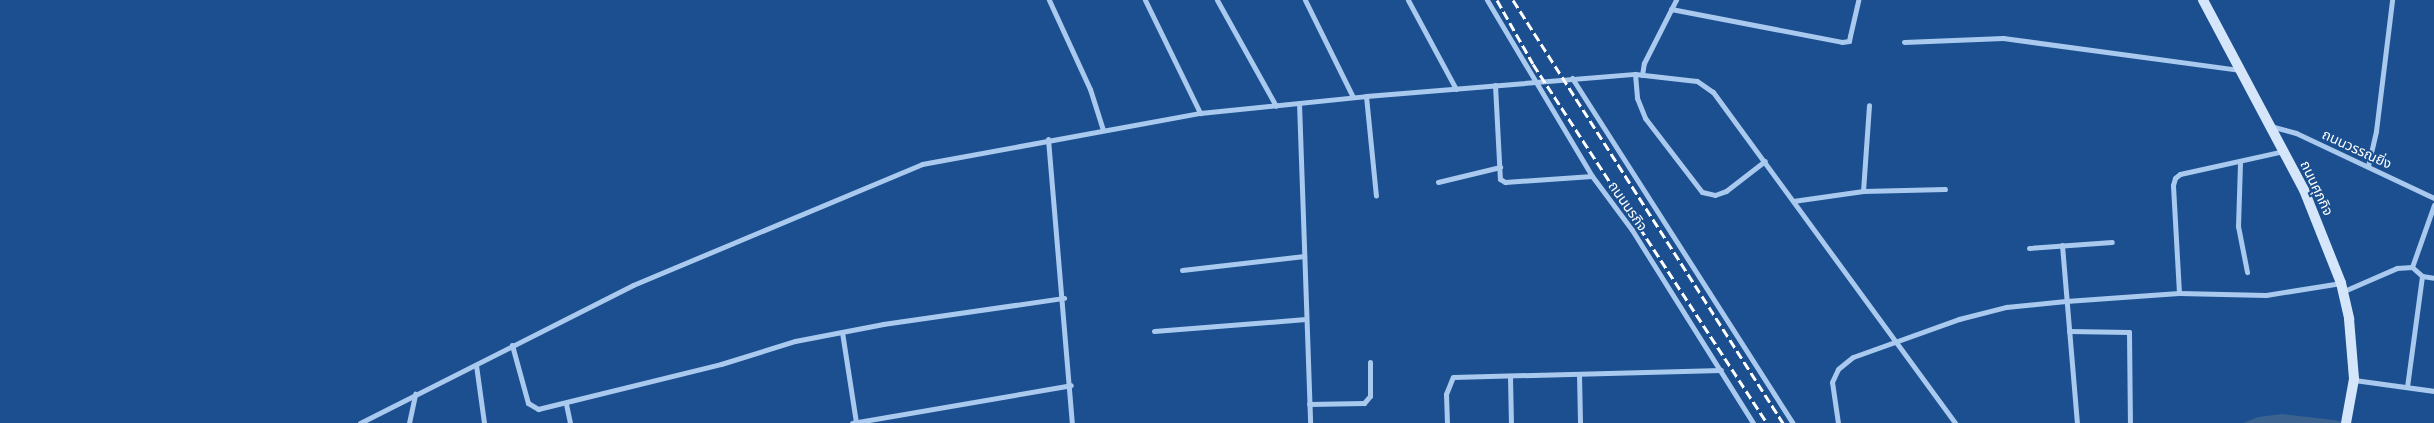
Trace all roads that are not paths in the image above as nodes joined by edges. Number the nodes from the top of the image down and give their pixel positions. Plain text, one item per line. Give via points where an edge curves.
1 (1049, 0) edge
2 (1145, 0) edge
3 (1217, 0) edge
4 (1306, 0) edge
5 (1408, 0) edge
6 (1487, 0) edge
7 (1676, 0) edge
8 (1858, 0) edge
9 (2203, 0) edge
10 (2392, 0) edge
11 (1671, 9) junction
12 (1904, 42) dead end
13 (2239, 70) junction
14 (1635, 74) junction
15 (1642, 75) junction
16 (1572, 78) junction
17 (1536, 81) junction
18 (1495, 86) junction
19 (1456, 89) junction
20 (1366, 96) junction
21 (1353, 97) junction
22 (1299, 103) junction
23 (1276, 106) junction
24 (1869, 106) dead end
25 (1200, 113) junction
26 (2269, 126) junction
27 (1104, 130) junction
28 (1048, 139) junction
29 (2284, 151) junction
30 (1765, 161) junction
31 (2240, 163) junction
32 (2368, 166) junction
33 (1500, 167) junction
34 (1592, 176) junction
35 (1438, 182) dead end
36 (1944, 189) dead end
37 (1863, 191) junction
38 (1376, 196) dead end
39 (2434, 198) edge
40 (1793, 201) junction
41 (2434, 205) edge
42 (2112, 242) dead end
43 (2062, 245) junction
44 (2029, 248) dead end
45 (1304, 256) junction
46 (2412, 267) junction
47 (1182, 270) dead end
48 (2247, 272) dead end
49 (2422, 276) junction
50 (2434, 278) edge
51 (2343, 287) junction
52 (2180, 293) junction
53 (1064, 298) junction
54 (2066, 301) junction
55 (1306, 319) junction
56 (1154, 331) dead end
57 (2069, 331) junction
58 (842, 332) junction
59 (1895, 341) junction
60 (512, 345) junction
61 (1370, 362) dead end
62 (476, 365) junction
63 (1721, 370) junction
64 (1579, 374) junction
65 (1510, 377) junction
66 (2354, 380) junction
67 (1071, 385) junction
68 (2407, 387) junction
69 (2434, 391) edge
70 (416, 394) junction
71 (566, 404) junction
72 (1309, 404) junction
73 (854, 422) edge
74 (360, 423) edge
75 (409, 423) edge
76 (484, 423) edge
77 (570, 423) edge
78 (1072, 423) edge
79 (1310, 423) edge
80 (1447, 423) edge
81 (1511, 423) edge
82 (1580, 423) edge
83 (1753, 423) edge
84 (1793, 423) edge
85 (1838, 423) edge
86 (1955, 423) edge
87 (2077, 423) edge
88 (2130, 423) edge
89 (2346, 423) edge

1 - 27 street via 1090,89
2 - 25 street
3 - 23 street
4 - 21 street
5 - 19 street
6 - 17 street, ถนนนรกิจ
7 - 11 street
8 - 11 street via 1850,36 1848,41 1842,42
9 - 13 main road, ถนนศุภกิจ
10 - 32 street via 2376,131
11 - 15 street via 1644,63
12 - 13 street via 2003,38
13 - 26 main road, ถนนศุภกิจ
14 - 15 street
14 - 16 street
14 - 30 street via 1637,98 1645,118 1702,192 1715,195 1726,191
15 - 30 street via 1706,84
16 - 17 street
16 - 84 street
17 - 18 street
17 - 34 street, ถนนนรกิจ
18 - 19 street
18 - 33 street
19 - 20 street
20 - 21 street
20 - 38 street
21 - 22 street
22 - 23 street
22 - 45 street
23 - 25 street
24 - 37 street
25 - 27 street
26 - 29 main road, ถนนศุภกิจ
26 - 32 street, ถนนวรรณยิ่ง via 2296,134
27 - 28 street
28 - 53 street
28 - 60 street via 922,164 883,178 633,285
29 - 31 street
29 - 51 main road, ถนนศุภกิจ
30 - 40 street
31 - 48 street via 2238,226
31 - 52 street via 2180,174 2175,178
32 - 39 street, ถนนวรรณยิ่ง
33 - 34 street via 1500,179 1505,182
33 - 35 street
34 - 63 street, ถนนนรกิจ
36 - 37 street
37 - 40 street
40 - 59 street
41 - 46 street
42 - 43 street
43 - 44 street
43 - 54 street
45 - 47 street
45 - 55 street
46 - 49 street
46 - 51 street via 2397,268
49 - 50 street
49 - 68 street
51 - 52 street via 2266,295
51 - 66 main road, ถนนศุภกิจ
52 - 54 street
53 - 58 street
53 - 67 street
54 - 57 street
54 - 59 street via 2006,307
55 - 56 street
55 - 72 street
57 - 87 street
57 - 88 street via 2129,332
58 - 71 street via 795,341 721,364
58 - 73 street
59 - 85 street via 1853,357 1838,369 1832,382
59 - 86 street
60 - 62 street
60 - 71 street via 532,407
61 - 72 street via 1370,396 1364,403
62 - 70 street
62 - 76 street
63 - 64 street
63 - 83 street, ถนนนรกิจ
64 - 65 street
64 - 82 street
65 - 80 street via 1453,377 1446,394
65 - 81 street
66 - 68 street
66 - 89 main road, ถนนศุภกิจ
67 - 73 street
67 - 78 street
68 - 69 street
70 - 74 street
70 - 75 street
71 - 77 street
72 - 79 street

